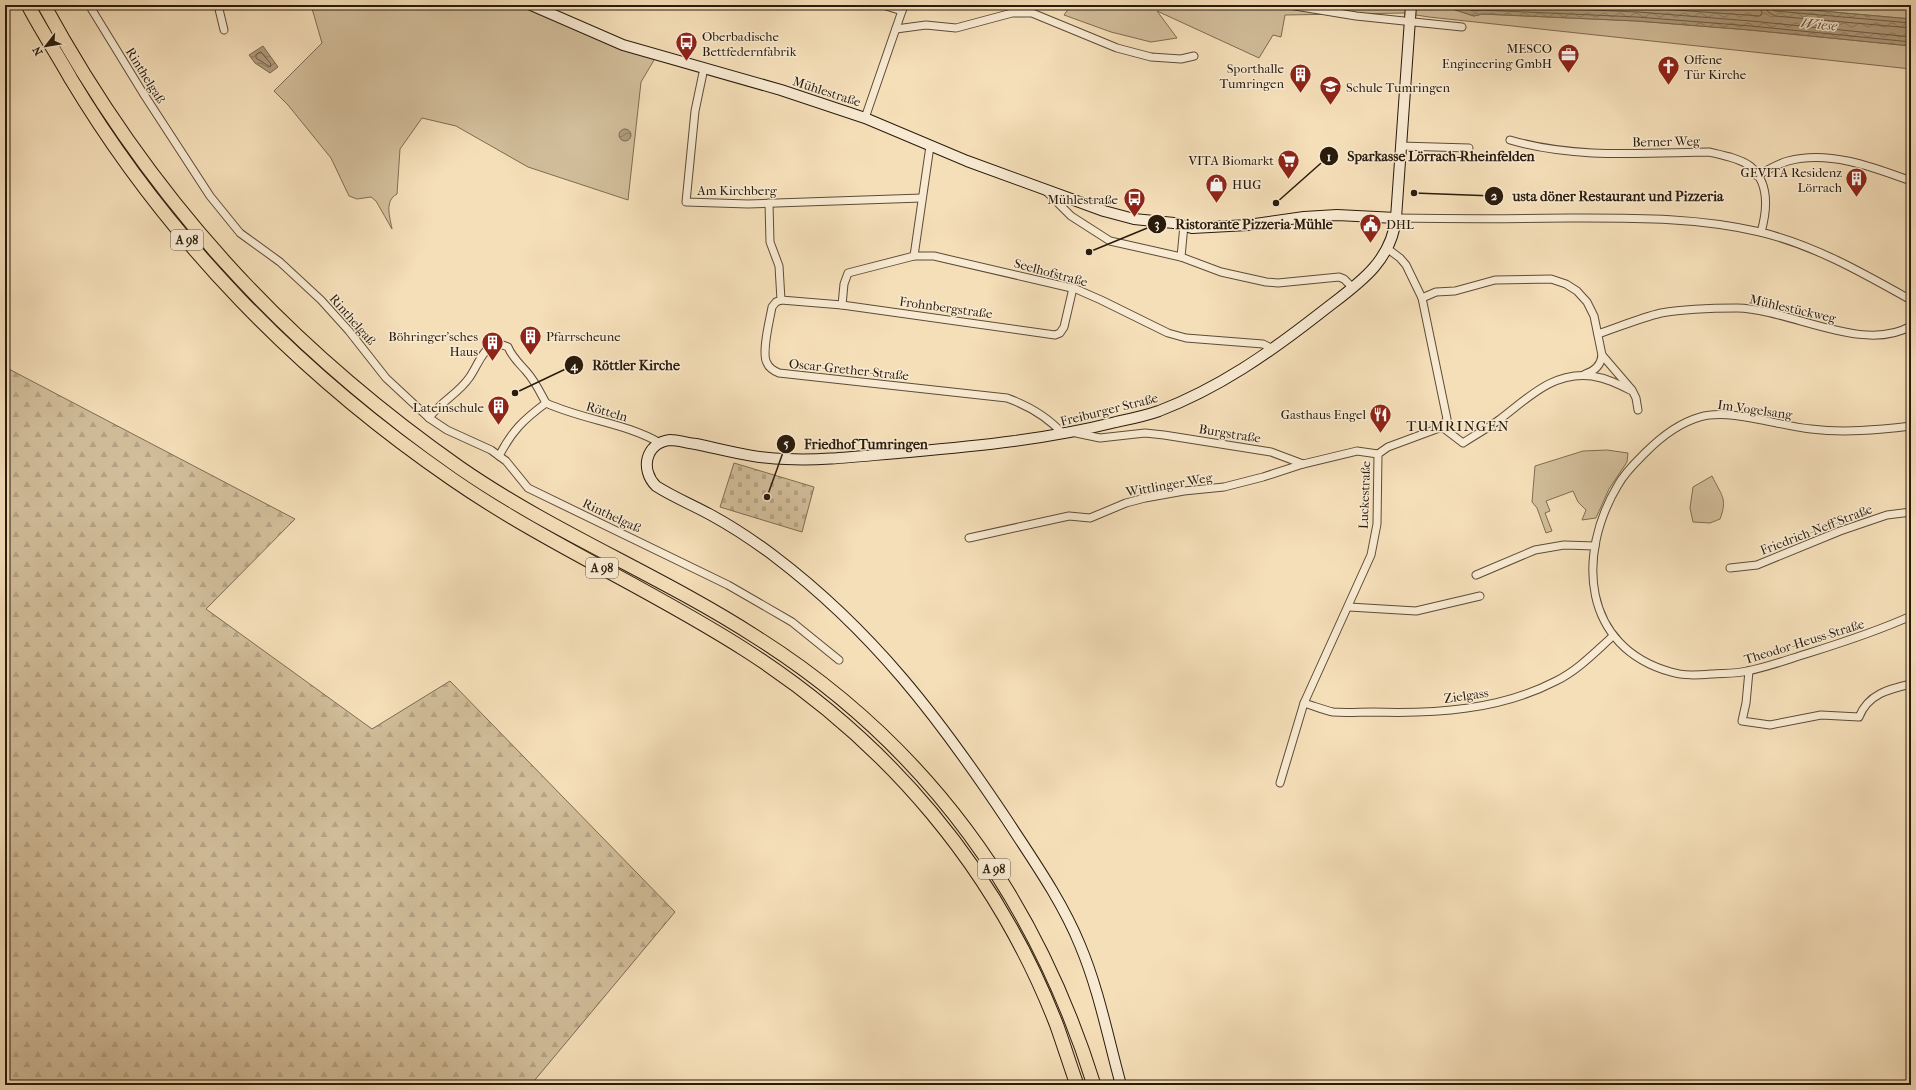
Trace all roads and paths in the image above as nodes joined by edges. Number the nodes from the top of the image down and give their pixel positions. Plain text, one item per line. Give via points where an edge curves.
1 (28, 5) edge
2 (44, 5) edge
3 (89, 5) edge
4 (218, 5) edge
5 (531, 5) edge
6 (883, 5) edge
7 (1289, 5) edge
8 (1411, 5) edge
9 (903, 8) edge
10 (1410, 20) junction
11 (1462, 27) dead end
12 (896, 29) junction
13 (224, 30) dead end
14 (1194, 56) dead end
15 (704, 68) junction
16 (865, 118) junction
17 (1510, 140) dead end
18 (930, 146) junction
19 (1400, 146) junction
20 (1469, 148) dead end
21 (1757, 176) junction
22 (1911, 180) edge
23 (1046, 191) junction
24 (922, 198) junction
25 (769, 203) junction
26 (1396, 218) junction
27 (1184, 225) junction
28 (1761, 232) junction
29 (1388, 250) junction
30 (914, 256) junction
31 (1181, 257) junction
32 (1349, 284) junction
33 (1073, 288) junction
34 (1422, 298) junction
35 (781, 300) junction
36 (1911, 300) edge
37 (842, 305) junction
38 (1911, 326) edge
39 (1598, 334) junction
40 (1273, 349) junction
41 (1602, 355) junction
42 (1581, 375) junction
43 (1632, 390) junction
44 (546, 403) junction
45 (1638, 410) dead end
46 (429, 418) junction
47 (1911, 426) edge
48 (1442, 427) junction
49 (1075, 432) junction
50 (1062, 434) junction
51 (660, 443) junction
52 (1378, 454) junction
53 (499, 456) junction
54 (1303, 464) junction
55 (1911, 512) edge
56 (969, 538) dead end
57 (1595, 546) junction
58 (1730, 568) dead end
59 (1593, 573) joint
60 (1476, 575) dead end
61 (1480, 596) dead end
62 (1349, 607) junction
63 (1911, 616) edge
64 (1613, 636) junction
65 (839, 660) dead end
66 (1749, 671) junction
67 (1911, 684) edge
68 (1304, 703) junction
69 (1280, 783) dead end
70 (1077, 1085) edge
71 (1094, 1085) edge
72 (1121, 1085) edge

1 - 70 highway, A 98 via 112,142 187,240 237,297 302,361 404,446 456,482 522,524 683,612 746,650 801,688 859,737 908,784 948,832 1002,914 1057,1027
2 - 71 highway, A 98 via 78,65 115,122 196,230 242,282 352,386 400,425 520,506 756,636 834,692 897,750 944,802 986,856 1019,909 1041,949 1068,1009
3 - 46 street, Rinthelgaß via 143,94 210,196 232,224 240,233 280,262 321,300 386,378
4 - 13 street
5 - 15 street, Mühlestraße via 623,45
6 - 9 street
7 - 10 street via 1356,16
8 - 10 street, Freiburger Straße
9 - 12 street
10 - 11 street
10 - 19 street, Freiburger Straße
12 - 14 street via 926,25 956,28 1022,12 1040,16 1106,44 1151,57 1181,59
12 - 16 street
15 - 16 street, Mühlestraße
15 - 25 street, Am Kirchberg via 695,111 686,202
16 - 18 street, Mühlestraße
17 - 21 street, Berner Weg via 1555,150 1585,153 1709,152 1730,157 1750,166
18 - 23 street, Mühlestraße
18 - 24 street
19 - 20 street
19 - 26 street, Freiburger Straße
21 - 22 street via 1788,161 1821,158 1863,165
21 - 28 street, Berner Weg via 1766,197 1767,207
23 - 27 street, Mühlestraße via 1134,219
23 - 31 street via 1071,216 1110,241
24 - 25 street, Am Kirchberg
24 - 30 street
25 - 35 street via 770,242 779,266
26 - 27 street, Mühlestraße via 1337,215 1224,227 1192,228
26 - 28 street via 1653,218
26 - 29 street, Freiburger Straße
27 - 31 street
28 - 36 street via 1854,267
29 - 32 street, Freiburger Straße via 1374,268
29 - 34 street via 1406,265
30 - 33 street, Seelhofstraße via 934,256
30 - 37 street, Seelhofstraße via 848,273
31 - 32 street via 1221,272 1266,282 1339,277
32 - 40 street, Freiburger Straße
33 - 37 street, Frohnbergstraße via 1064,327 1055,335
33 - 40 street, Seelhofstraße via 1168,333 1205,341 1263,344
34 - 39 street via 1436,292 1455,291 1495,280 1551,279 1571,288 1587,302 1594,316
34 - 48 street via 1447,419
35 - 37 street, Frohnbergstraße
35 - 50 street, Oscar-Grether-Straße via 772,307 765,355 767,364 779,373 1007,398 1032,408 1053,423
38 - 39 street, Mühlestückweg via 1875,337 1738,308 1662,313
39 - 41 street
40 - 49 street, Freiburger Straße via 1221,383 1163,409
41 - 42 street via 1597,368
41 - 43 street
42 - 43 street via 1604,379
42 - 48 street via 1547,383 1463,443
43 - 45 street
44 - 46 street via 533,380 511,356 508,347 501,344 492,345 466,382
44 - 51 street, Rötteln via 587,419 647,435
44 - 53 street via 530,414 510,435
46 - 53 street, Rinthelgaß
47 - 57 street, Im Vogelsang via 1845,432 1715,414 1700,417 1673,430 1632,466 1609,501
48 - 52 street, Luckestraße via 1388,446
49 - 50 street, Freiburger Straße
49 - 54 street, Burgstraße via 1100,438 1145,433 1164,435 1271,452
50 - 51 street, Freiburger Straße via 939,449 785,460 677,441
51 - 72 street via 646,461 649,479 665,492 751,539 836,608 887,659 962,753 1026,849 1071,926 1092,977
52 - 54 street via 1357,451
52 - 62 street, Luckestraße via 1377,524 1372,555
53 - 65 street, Rinthelgaß via 528,488 728,585 792,622
54 - 56 street, Wittlinger Weg via 1224,487 1184,491 1126,503 1090,518 1069,516
55 - 58 street, Friedrich-Neff-Straße via 1873,519 1757,565
57 - 59 street, Im Vogelsang
57 - 60 street via 1564,546 1535,550
59 - 64 street, Theodor-Heuss-Straße via 1595,597 1601,616
61 - 62 street via 1416,610
62 - 68 street, Luckestraße
63 - 66 street, Theodor-Heuss-Straße via 1854,639
64 - 66 street, Theodor-Heuss-Straße via 1632,654 1672,673 1693,675
64 - 68 street, Zielgass via 1577,668 1561,678 1533,692 1499,702 1465,709 1399,713 1333,712
66 - 67 street via 1742,721 1770,726 1821,715 1859,717 1872,698 1888,690
68 - 69 street, Luckestraße

